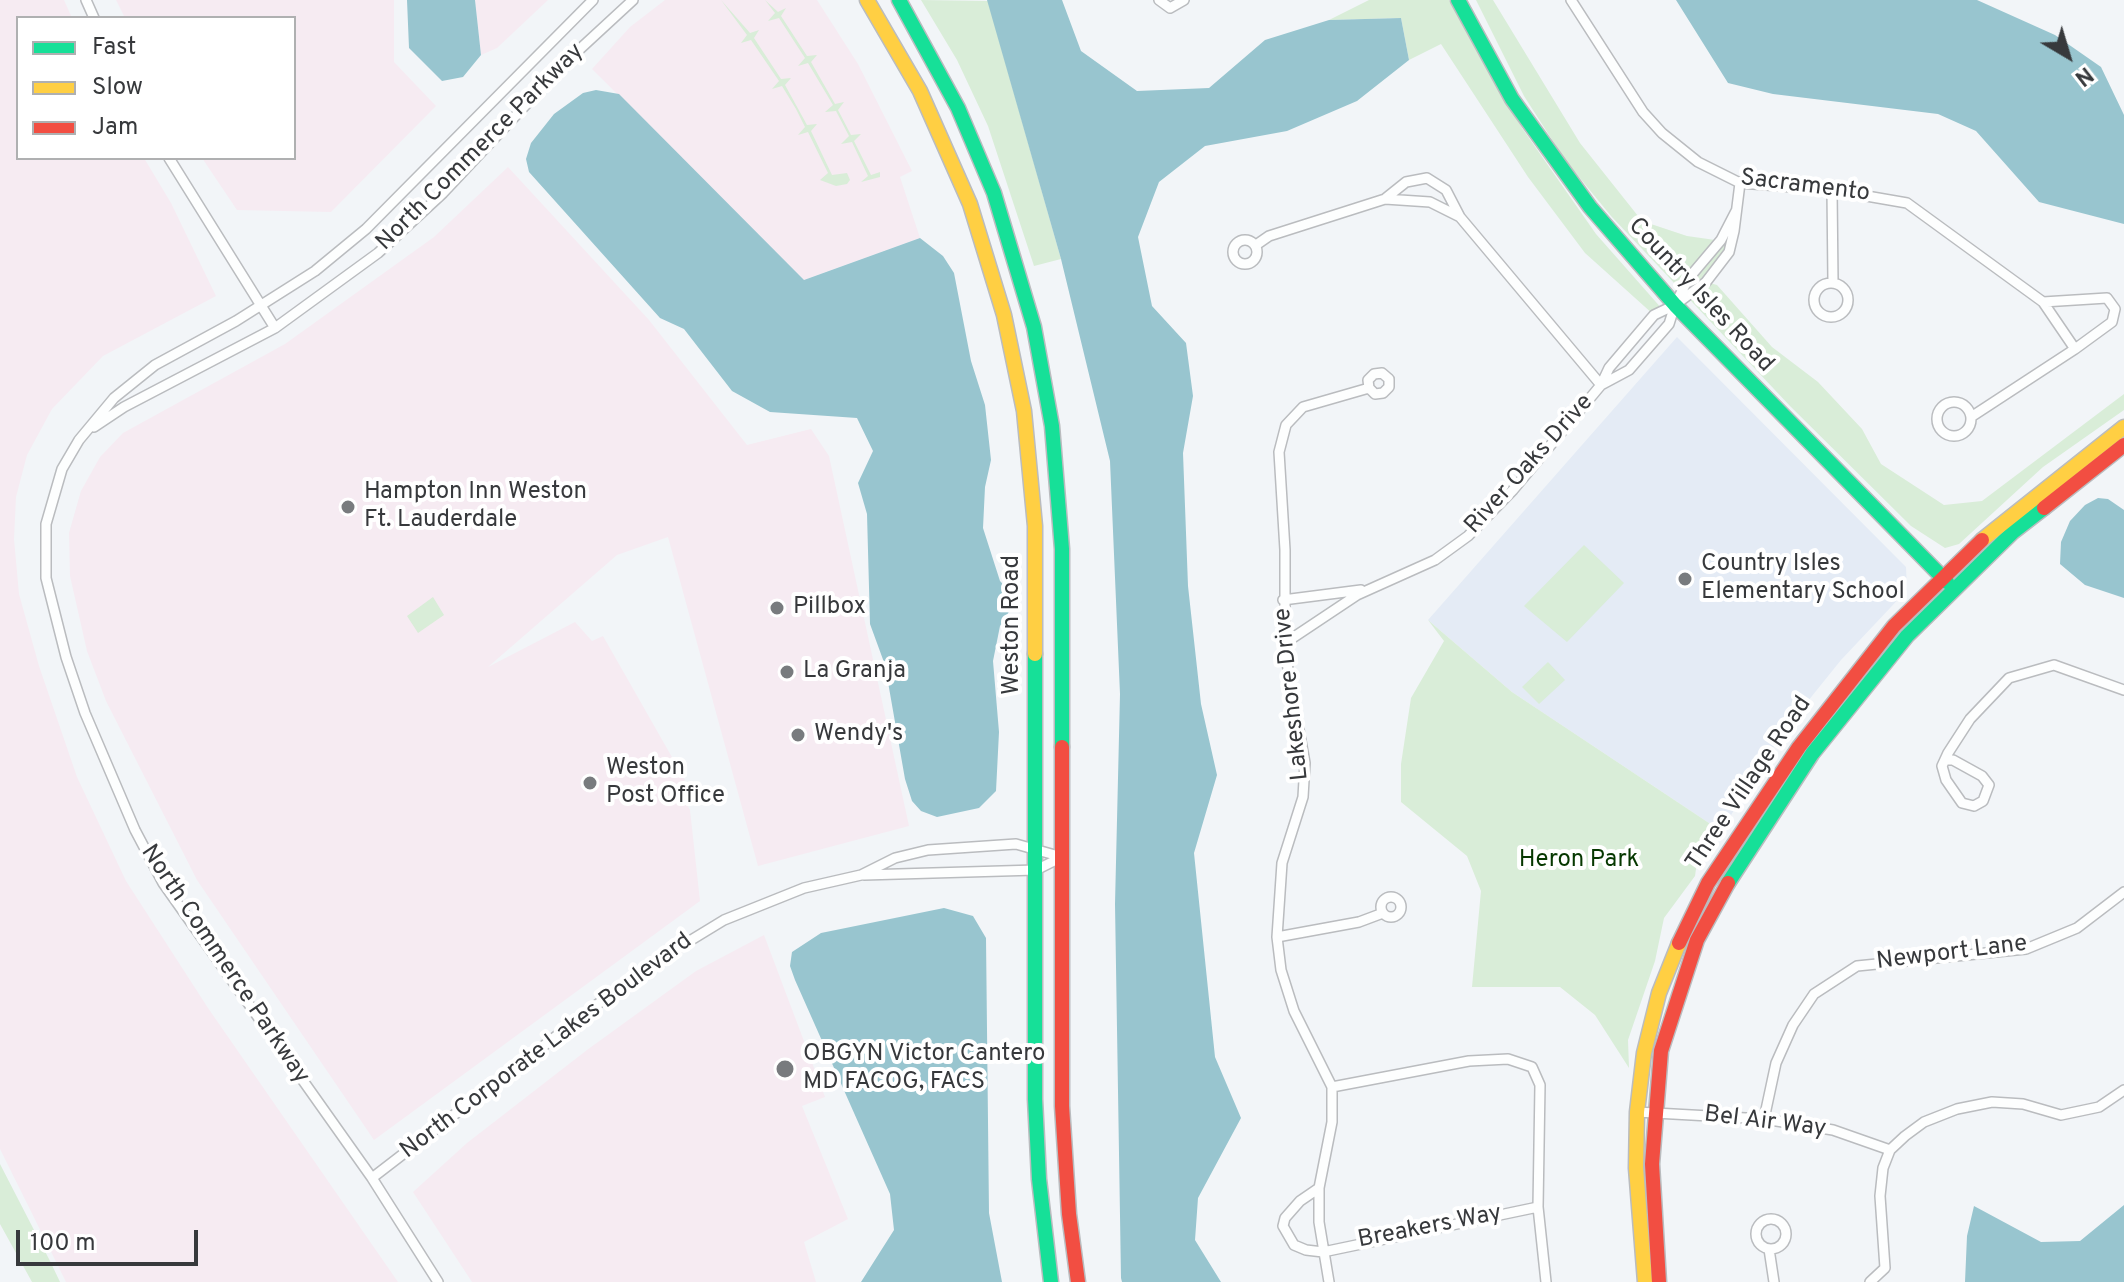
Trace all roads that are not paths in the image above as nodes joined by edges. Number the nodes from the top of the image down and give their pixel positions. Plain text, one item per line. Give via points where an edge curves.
1 (593, 0) edge
2 (633, 0) edge
3 (867, 0) edge
4 (899, 0) edge
5 (1159, 0) edge
6 (1184, 0) edge
7 (1458, 0) edge
8 (1571, 0) edge
9 (170, 160) edge
10 (1740, 183) junction
11 (1832, 190) junction
12 (1385, 199) junction
13 (1736, 211) junction
14 (1460, 217) junction
15 (1256, 245) dead end
16 (1833, 282) dead end
17 (2043, 302) junction
18 (1675, 305) junction
19 (261, 306) junction
20 (275, 328) junction
21 (2075, 349) junction
22 (1601, 385) junction
23 (1369, 388) dead end
24 (1971, 417) dead end
25 (2124, 427) edge
26 (79, 440) junction
27 (2124, 445) edge
28 (1941, 577) junction
29 (1372, 588) junction
30 (1952, 588) junction
31 (1283, 600) junction
32 (1285, 643) junction
33 (2124, 690) edge
34 (1945, 760) junction
35 (1036, 850) junction
36 (1062, 857) junction
37 (1036, 870) junction
38 (861, 875) junction
39 (2124, 892) edge
40 (1383, 913) dead end
41 (1277, 937) junction
42 (1332, 1087) junction
43 (2124, 1090) edge
44 (1637, 1112) junction
45 (1656, 1113) junction
46 (1764, 1119) junction
47 (1890, 1150) junction
48 (372, 1178) junction
49 (1319, 1188) junction
50 (1538, 1207) junction
51 (1769, 1249) dead end
52 (1323, 1252) junction
53 (438, 1282) edge
54 (1051, 1282) edge
55 (1078, 1282) edge
56 (1329, 1282) edge
57 (1546, 1282) edge
58 (1645, 1282) edge
59 (1659, 1282) edge
60 (1774, 1282) edge
61 (1870, 1282) edge

1 - 19 street, North Commerce Parkway via 366,229
2 - 20 street, North Commerce Parkway via 537,91 412,223
3 - 35 street, Weston Road via 950,155 982,237 1013,350 1035,526
4 - 36 street, Weston Road via 983,164 1041,356 1060,511
5 - 6 street via 1170,8
7 - 18 street, Country Isles Road via 1512,99 1557,163
8 - 10 street, Sacramento via 1607,61 1662,133 1698,162
9 - 19 street
10 - 11 street, Sacramento
10 - 13 street
11 - 16 street
11 - 17 street, Sacramento via 1907,203
12 - 14 street via 1417,199
12 - 14 street via 1406,182 1427,178 1446,190
12 - 15 street via 1269,236
13 - 18 street
13 - 18 street via 1729,252 1719,269
14 - 22 street
17 - 21 street, Sacramento
17 - 21 street via 2107,298 2115,309 2112,322
18 - 22 street, River Oaks Drive via 1654,315
18 - 22 street, River Oaks Drive via 1669,324 1629,370
18 - 28 street, Country Isles Road
19 - 20 street
19 - 26 street, North Commerce Parkway via 133,381
20 - 26 street, North Commerce Parkway via 124,407
21 - 24 street
22 - 29 street, River Oaks Drive via 1468,536 1435,560
23 - 31 street, Lakeshore Drive via 1303,407 1286,425 1279,452
25 - 28 street, Three Village Road via 2047,484
26 - 48 street, North Commerce Parkway via 52,496 45,551 50,603 85,713 163,883
27 - 30 street, Three Village Road via 2057,494
28 - 30 street, Country Isles Road
28 - 44 street, Three Village Road via 1844,685 1708,883 1659,993
29 - 31 street, River Oaks Drive
29 - 32 street, River Oaks Drive
30 - 45 street, Three Village Road via 1857,694 1724,890 1697,940 1677,995 1661,1051
31 - 32 street, Lakeshore Drive
32 - 41 street, Lakeshore Drive via 1305,763 1303,797 1282,863
33 - 34 street via 2054,665 2009,678 1970,719
34 - 34 street via 1982,776 1989,785 1983,801 1974,806 1957,798 1946,780
35 - 36 street, North Corporate Lakes Boulevard
35 - 37 street, Weston Road
35 - 38 street, North Corporate Lakes Boulevard via 1016,844 928,850 895,858
36 - 37 street, North Corporate Lakes Boulevard
36 - 55 street, Weston Road via 1063,1144
37 - 38 street, North Corporate Lakes Boulevard
37 - 54 street, Weston Road via 1037,1140
38 - 48 street, North Corporate Lakes Boulevard via 759,904 674,948
39 - 46 street, Newport Lane via 2077,928 2026,949 1857,966 1814,994 1793,1025 1776,1063
40 - 41 street
41 - 42 street, Lakeshore Drive via 1294,1011
42 - 49 street, Lakeshore Drive via 1332,1122
42 - 50 street via 1469,1061 1508,1059 1532,1067 1540,1085
43 - 47 street via 2099,1107 2061,1115 1992,1102 1957,1109 1924,1122
44 - 45 street, Bel Air Way
44 - 58 street, Three Village Road
45 - 46 street, Bel Air Way
45 - 59 street, Three Village Road via 1652,1164
46 - 47 street, Bel Air Way via 1833,1130
47 - 61 street via 1880,1196 1885,1268
48 - 53 street, North Commerce Parkway
49 - 52 street, Lakeshore Drive
49 - 52 street via 1300,1201 1283,1226 1294,1245
50 - 52 street, Breakers Way
50 - 57 street
51 - 60 street
52 - 56 street, Lakeshore Drive

